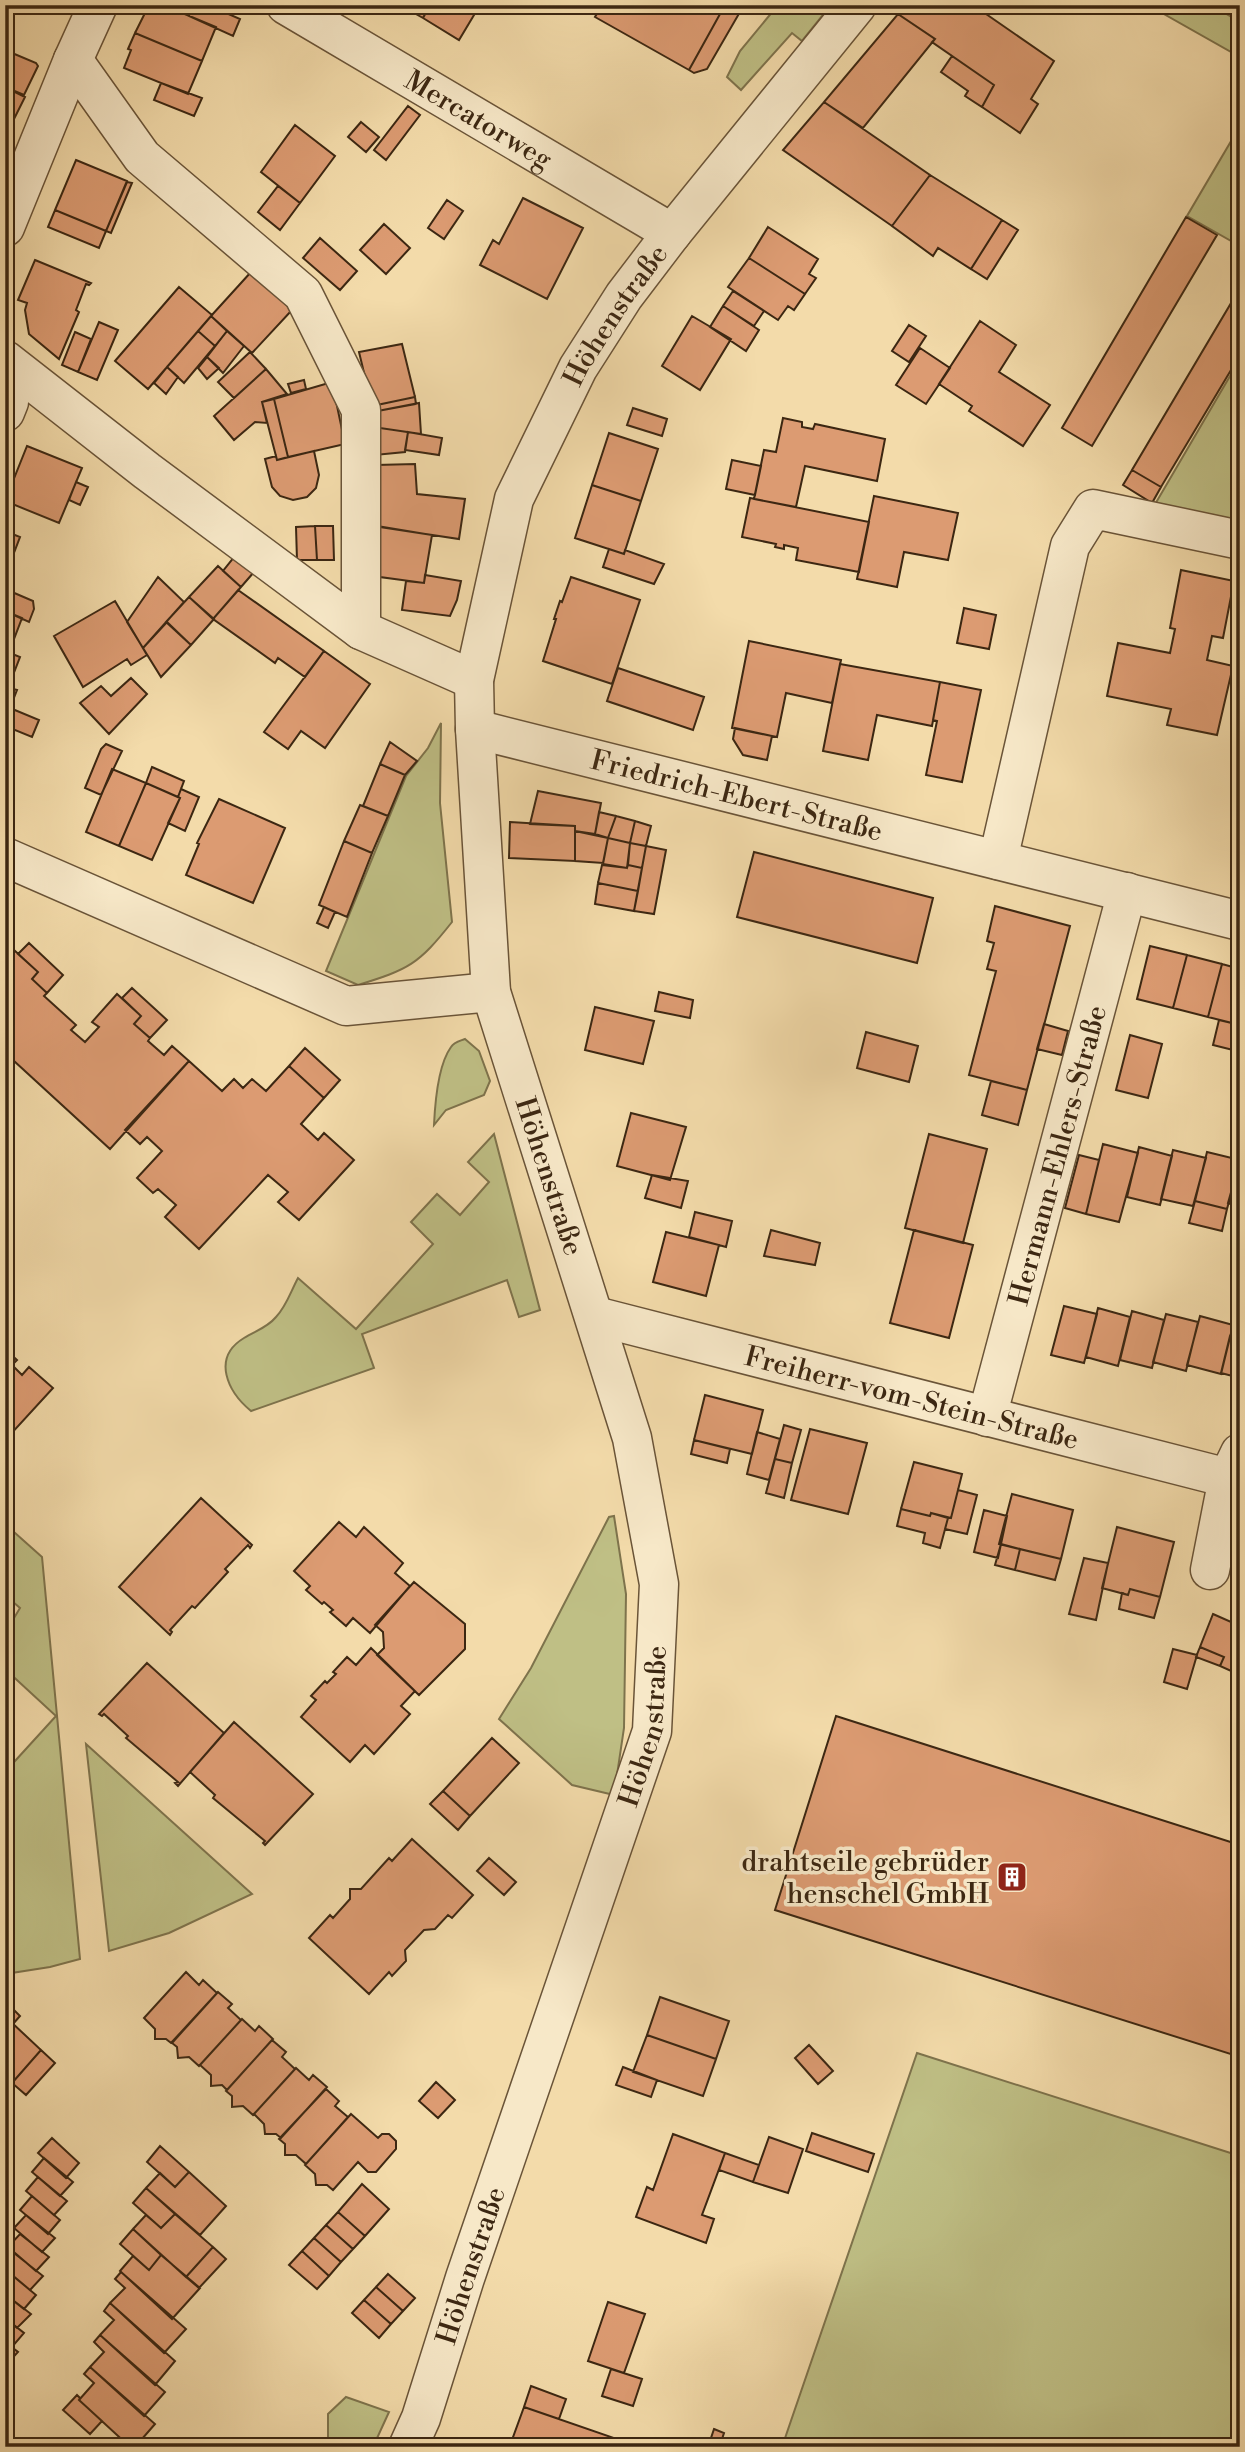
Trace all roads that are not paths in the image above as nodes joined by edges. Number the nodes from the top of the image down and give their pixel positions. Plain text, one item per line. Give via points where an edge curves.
1 (98, 5) edge
2 (286, 5) edge
3 (857, 5) edge
4 (73, 60) junction
5 (5, 227) edge
6 (671, 233) junction
7 (5, 360) edge
8 (5, 386) edge
9 (5, 412) edge
10 (1240, 540) edge
11 (360, 630) junction
12 (474, 680) junction
13 (475, 729) junction
14 (5, 857) edge
15 (998, 860) junction
16 (1126, 892) junction
17 (1240, 920) edge
18 (491, 992) junction
19 (595, 1316) junction
20 (987, 1417) junction
21 (1234, 1465) edge
22 (1210, 1570) dead end
23 (408, 2447) edge

1 - 4 street
2 - 6 street, Mercatorweg
3 - 6 street, Höhenstraße
4 - 5 street
4 - 11 street via 142,158 303,293 361,410
6 - 12 street, Höhenstraße via 578,368 514,499
7 - 11 street
8 - 9 street via 9,402
10 - 15 street via 1093,509 1070,546
11 - 12 street
12 - 13 street, Höhenstraße
13 - 15 street, Friedrich-Ebert-Straße
13 - 18 street, Höhenstraße
14 - 18 street via 346,1006
15 - 16 street, Friedrich-Ebert-Straße
16 - 17 street, Friedrich-Ebert-Straße
16 - 20 street, Hermann-Ehlers-Straße
18 - 19 street, Höhenstraße
19 - 20 street, Freiherr-vom-Stein-Straße
19 - 23 street, Höhenstraße via 632,1438 659,1584 652,1731
20 - 21 street, Freiherr-vom-Stein-Straße
21 - 22 street

